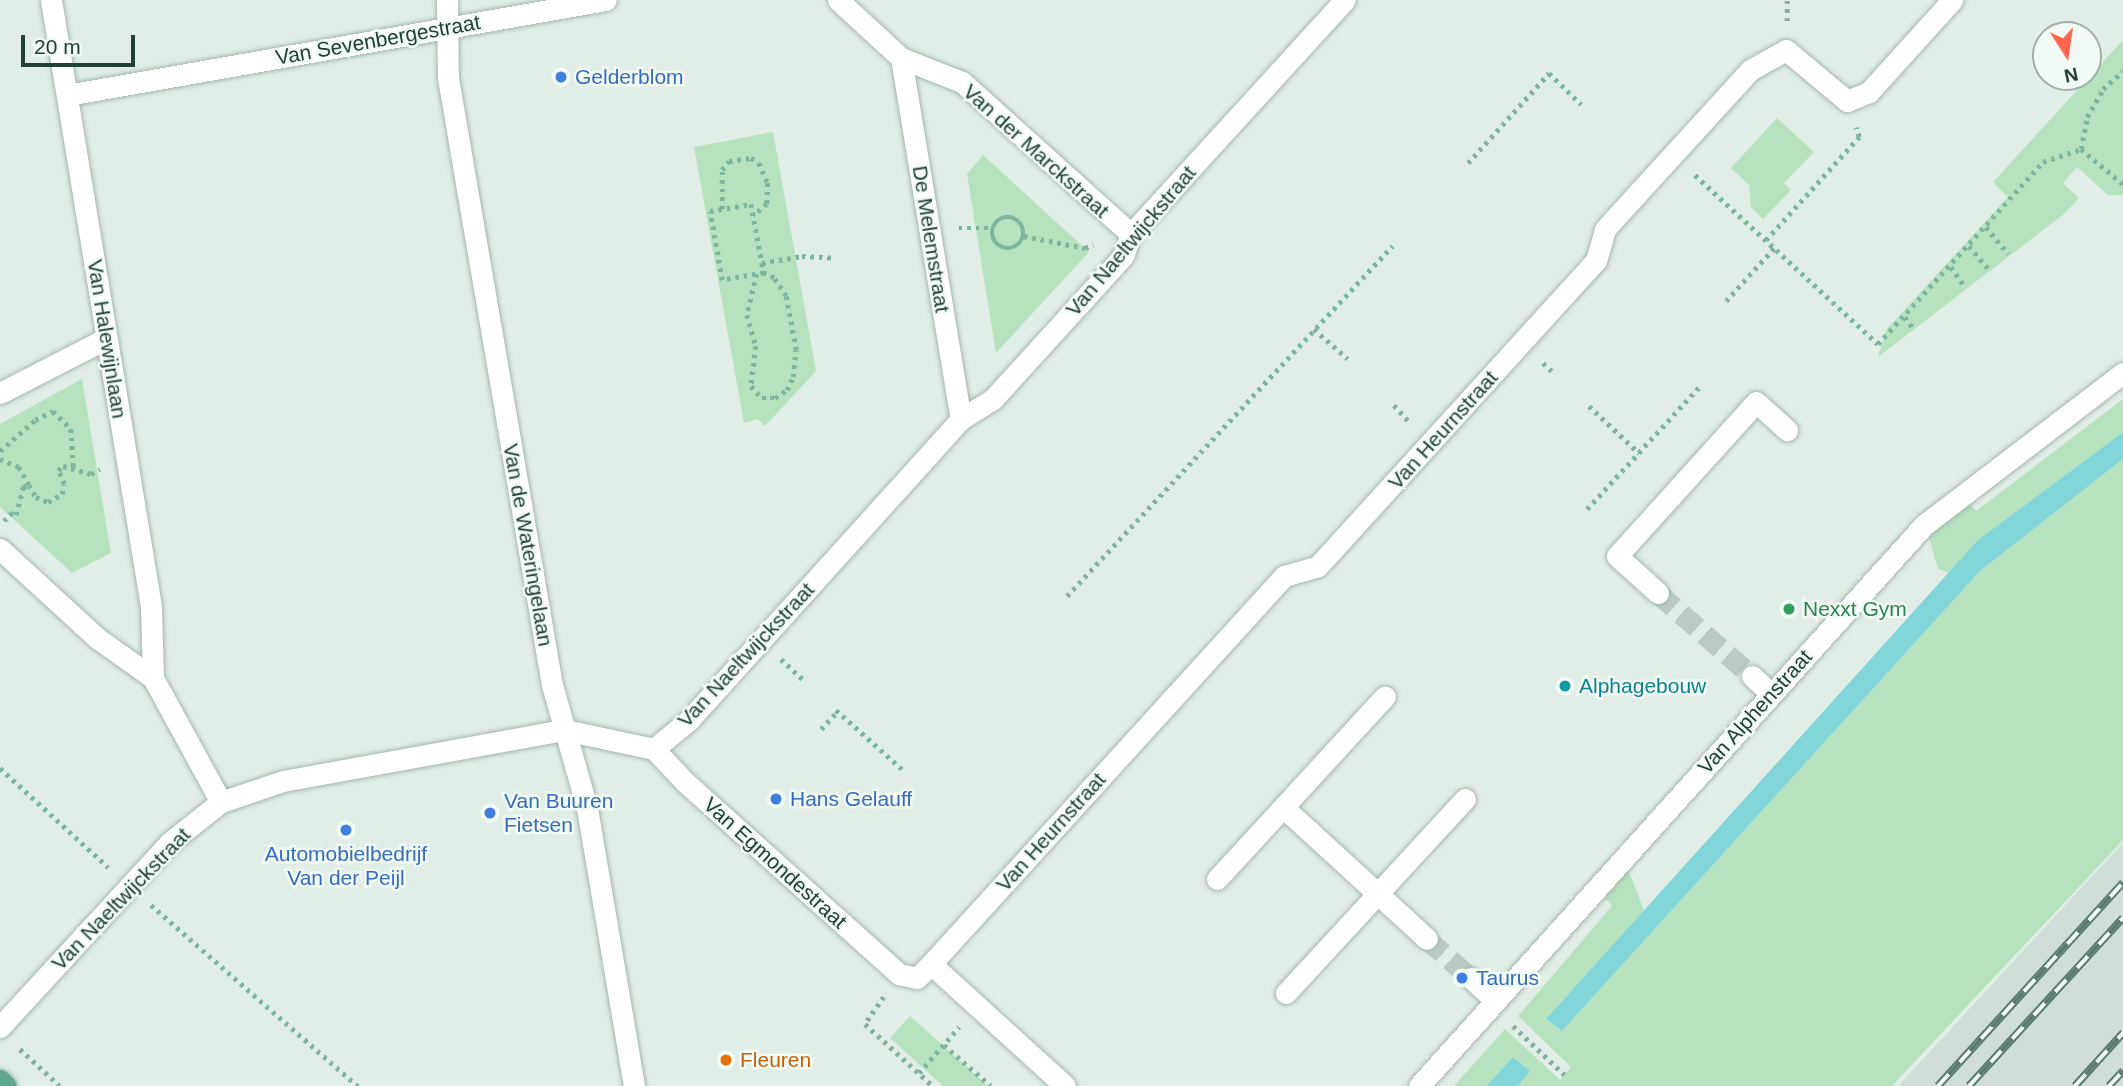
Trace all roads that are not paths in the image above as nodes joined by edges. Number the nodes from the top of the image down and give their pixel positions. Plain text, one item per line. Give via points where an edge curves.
1 (51, 0) edge
2 (447, 0) edge
3 (606, 0) edge
4 (838, 0) edge
5 (1345, 0) edge
6 (1952, 0) edge
7 (446, 27) junction
8 (901, 58) junction
9 (67, 95) junction
10 (1131, 234) junction
11 (107, 338) junction
12 (2123, 373) edge
13 (0, 393) edge
14 (961, 419) junction
15 (1787, 430) dead end
16 (0, 549) edge
17 (1658, 593) tunnel mouth
18 (1752, 676) tunnel mouth
19 (153, 678) junction
20 (1771, 694) junction
21 (1385, 696) dead end
22 (565, 730) junction
23 (654, 748) junction
24 (1465, 799) dead end
25 (221, 802) junction
26 (1283, 807) junction
27 (1217, 879) dead end
28 (1378, 893) junction
29 (1427, 939) tunnel mouth
30 (931, 964) junction
31 (1471, 978) tunnel mouth
32 (1286, 993) dead end
33 (1494, 1004) junction
34 (5, 1033) edge
35 (0, 1080) edge
36 (6, 1086) edge
37 (634, 1086) edge
38 (1065, 1086) edge
39 (1419, 1086) edge

1 - 9 street, Van Halewijnlaan
2 - 7 street, Van de Wateringelaan
3 - 7 street, Van Sevenbergestraat
4 - 8 street, Van der Marckstraat
5 - 10 street, Van Naeltwijckstraat
6 - 30 street, Van Heurnstraat via 1869,92 1847,101 1786,50 1750,70 1605,229 1596,261 1318,566 1284,576
7 - 9 street, Van Sevenbergestraat
7 - 22 street, Van de Wateringelaan via 448,78 552,684
8 - 10 street, Van der Marckstraat via 962,82
8 - 14 street, De Melemstraat
9 - 11 street, Van Halewijnlaan
10 - 14 street, Van Naeltwijckstraat via 1123,256 993,399
11 - 13 street
11 - 19 street, Van Halewijnlaan via 151,607
12 - 20 street, Van Alphenstraat via 1924,525
14 - 23 street, Van Naeltwijckstraat via 689,720
15 - 17 street via 1756,402 1617,556
16 - 19 street via 97,638
18 - 20 street
19 - 25 street
20 - 33 street, Van Alphenstraat
21 - 26 street
22 - 23 street, Van Naeltwijckstraat
22 - 25 street, Van Naeltwijckstraat via 283,781
22 - 37 street, Van de Wateringelaan via 587,808
23 - 30 street, Van Egmondestraat via 685,782 899,974 917,978
24 - 28 street
25 - 34 street, Van Naeltwijckstraat via 169,842
26 - 27 street
26 - 28 street
28 - 29 street
28 - 32 street
30 - 38 street
31 - 33 street
33 - 39 street, Van Alphenstraat
35 - 36 main road

